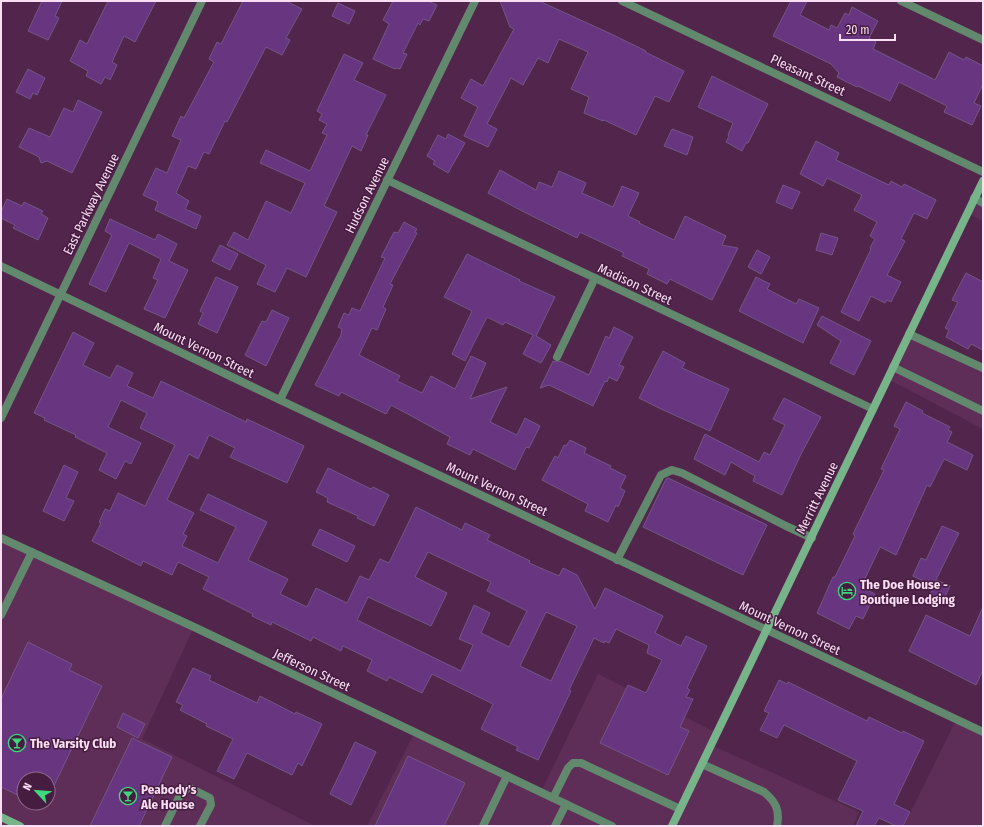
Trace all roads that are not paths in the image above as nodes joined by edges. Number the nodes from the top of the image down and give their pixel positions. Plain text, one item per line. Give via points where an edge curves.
1 (202, 1) edge
2 (475, 1) edge
3 (622, 1) edge
4 (901, 1) edge
5 (983, 40) edge
6 (983, 172) edge
7 (387, 180) junction
8 (983, 181) edge
9 (974, 198) junction
10 (983, 203) edge
11 (1, 266) edge
12 (595, 278) junction
13 (61, 294) junction
14 (909, 334) junction
15 (557, 357) dead end
16 (893, 367) junction
17 (983, 368) edge
18 (280, 400) junction
19 (873, 409) junction
20 (983, 411) edge
21 (1, 418) edge
22 (1, 538) edge
23 (812, 538) junction
24 (32, 552) junction
25 (617, 560) junction
26 (1, 615) edge
27 (767, 630) junction
28 (983, 732) edge
29 (702, 764) junction
30 (507, 776) junction
31 (552, 798) junction
32 (566, 804) junction
33 (680, 809) junction
34 (1, 817) edge
35 (20, 826) edge
36 (164, 826) edge
37 (200, 826) edge
38 (483, 826) edge
39 (555, 826) edge
40 (612, 826) edge
41 (672, 826) edge
42 (777, 826) edge

1 - 13 street, East Parkway Avenue
2 - 7 street, Hudson Avenue
3 - 6 street, Pleasant Street
4 - 5 street
7 - 12 street, Madison Street
7 - 18 street, Hudson Avenue
8 - 9 street, Merritt Avenue
9 - 10 street
9 - 14 street, Merritt Avenue
11 - 13 street, Mount Vernon Street
12 - 15 street
12 - 19 street, Madison Street
13 - 18 street, Mount Vernon Street
13 - 21 street, East Parkway Avenue
14 - 16 street, Merritt Avenue
14 - 17 street
16 - 19 street, Merritt Avenue
16 - 20 street
18 - 25 street, Mount Vernon Street
19 - 23 street, Merritt Avenue
22 - 24 street, Jefferson Street
23 - 25 street via 672,470 661,475
23 - 27 street, Merritt Avenue
24 - 26 street
24 - 30 street, Jefferson Street
25 - 27 street, Mount Vernon Street
27 - 28 street, Mount Vernon Street
27 - 29 street, Merritt Avenue
29 - 33 street, Merritt Avenue
29 - 42 street via 772,798 777,808
30 - 31 street, Jefferson Street
30 - 38 street
31 - 32 street, Jefferson Street
31 - 33 street via 568,768 573,763 581,763
32 - 39 street
32 - 40 street, Jefferson Street
33 - 41 street, Merritt Avenue
34 - 35 street
36 - 37 street via 182,791 190,788 210,798 211,804

